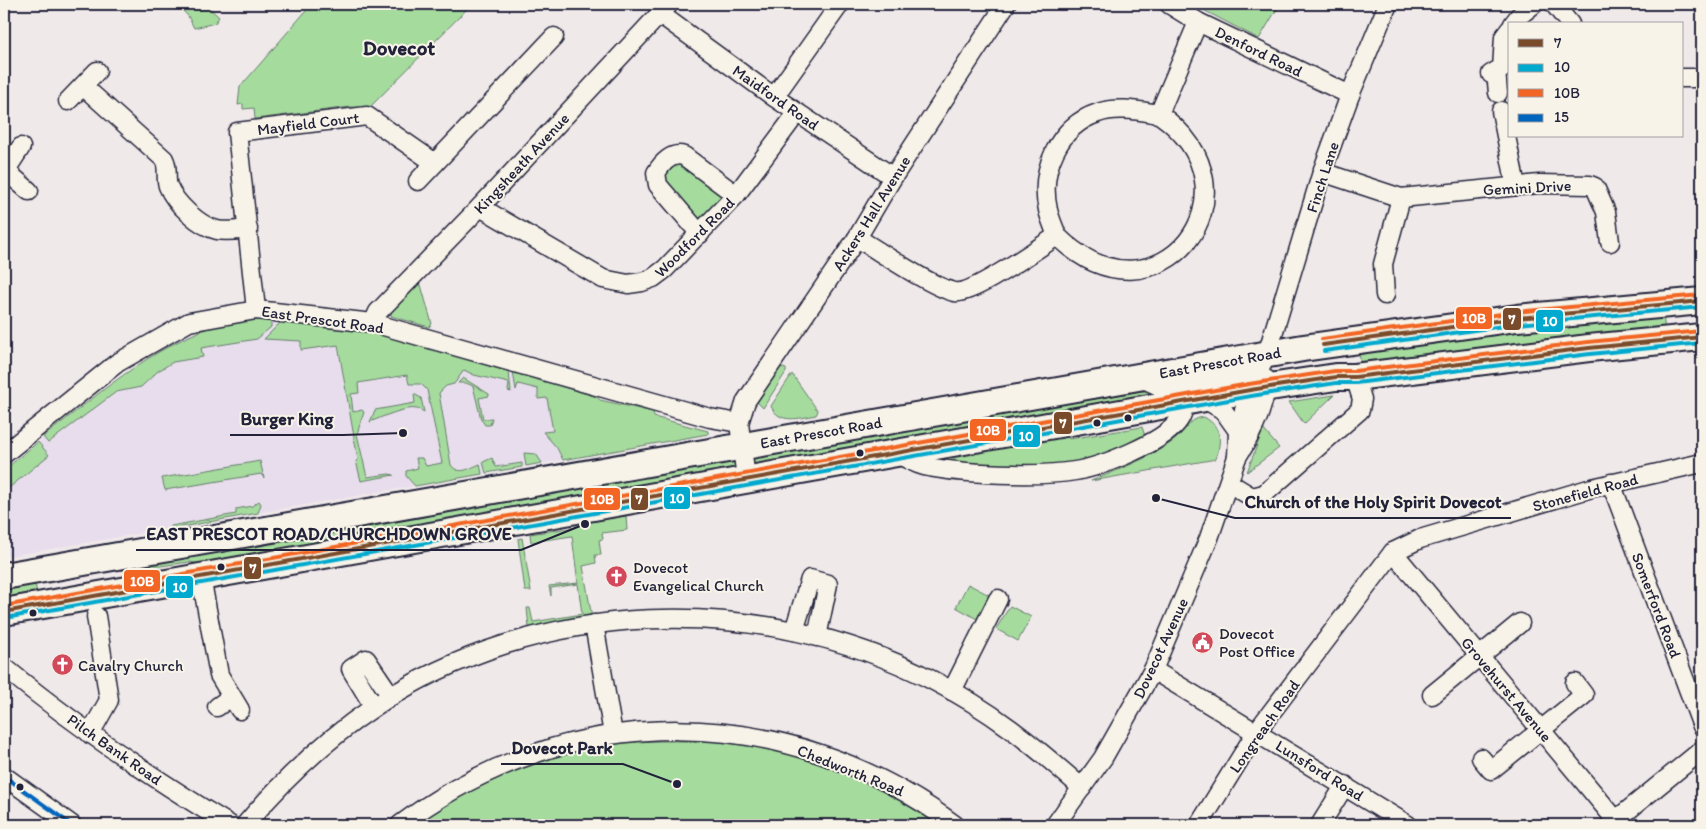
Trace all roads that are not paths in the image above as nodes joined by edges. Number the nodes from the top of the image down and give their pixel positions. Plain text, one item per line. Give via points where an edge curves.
1 (840, 4) edge
2 (1006, 4) edge
3 (1169, 4) edge
4 (1388, 4) edge
5 (1534, 4) edge
6 (1554, 4) edge
7 (665, 9) edge
8 (1198, 22) junction
9 (1515, 22) edge
10 (1568, 22) edge
11 (1508, 32) edge
12 (554, 38) dead end
13 (97, 71) dead end
14 (1684, 78) edge
15 (1702, 78) edge
16 (83, 86) junction
17 (1498, 93) dead end
18 (1350, 95) junction
19 (774, 97) junction
20 (68, 100) dead end
21 (1501, 111) dead end
22 (797, 113) junction
23 (1159, 114) junction
24 (21, 147) dead end
25 (431, 160) junction
26 (5, 172) edge
27 (1322, 172) junction
28 (894, 177) junction
29 (418, 182) dead end
30 (1516, 186) junction
31 (29, 191) dead end
32 (736, 195) junction
33 (1401, 198) junction
34 (480, 207) junction
35 (248, 229) junction
36 (700, 234) junction
37 (1057, 236) junction
38 (858, 238) junction
39 (1610, 242) dead end
40 (1386, 295) dead end
41 (1702, 301) edge
42 (256, 310) junction
43 (1279, 312) junction
44 (373, 323) junction
45 (1702, 337) edge
46 (1303, 348) junction
47 (1266, 354) junction
48 (1138, 376) junction
49 (1355, 377) junction
50 (1257, 385) junction
51 (1194, 400) junction
52 (1238, 432) junction
53 (740, 435) junction
54 (897, 452) junction
55 (4, 454) edge
56 (1237, 457) junction
57 (1702, 463) edge
58 (746, 479) junction
59 (1230, 483) junction
60 (1611, 483) junction
61 (1390, 555) junction
62 (4, 576) edge
63 (201, 578) junction
64 (998, 599) dead end
65 (4, 612) edge
66 (96, 616) dead end
67 (1520, 623) dead end
68 (594, 624) junction
69 (794, 631) junction
70 (817, 637) junction
71 (1479, 656) junction
72 (4, 667) edge
73 (1153, 670) junction
74 (1575, 683) dead end
75 (952, 691) junction
76 (1432, 695) dead end
77 (391, 696) junction
78 (217, 707) dead end
79 (374, 707) junction
80 (1702, 726) edge
81 (1541, 730) junction
82 (1257, 731) junction
83 (90, 734) junction
84 (613, 734) junction
85 (1702, 750) edge
86 (1481, 758) dead end
87 (4, 776) edge
88 (1344, 786) junction
89 (1082, 788) junction
90 (1615, 824) edge
91 (72, 825) edge
92 (230, 825) edge
93 (245, 825) edge
94 (400, 825) edge
95 (955, 825) edge
96 (1055, 825) edge
97 (1199, 825) edge
98 (1320, 825) edge
99 (1408, 825) edge

1 - 19 street
2 - 28 street, Ackers Hall Avenue
3 - 8 street, Denford Road
4 - 18 street, Finch Lane
5 - 9 street
6 - 10 street
7 - 19 street, Maidford Road
7 - 34 street, Kingsheath Avenue
8 - 18 street, Denford Road
8 - 23 street
11 - 17 street via 1504,37 1502,69 1493,72
12 - 25 street
13 - 16 street
14 - 15 street
16 - 20 street
16 - 35 street via 164,159 171,192 194,217 216,230
18 - 27 street, Finch Lane
19 - 22 street, Maidford Road
21 - 30 street
22 - 28 street, Maidford Road
22 - 32 street, Woodford Road
23 - 37 street via 1116,110 1098,112 1063,136 1048,168 1048,210
23 - 37 street via 1187,141 1205,177 1205,204 1198,224 1183,247 1159,264 1129,271 1074,253
24 - 26 street
25 - 29 street
25 - 35 street, Mayfield Court via 367,116 237,132
26 - 31 street
27 - 33 street, Gemini Drive
27 - 43 street, Finch Lane
28 - 38 street, Ackers Hall Avenue
30 - 33 street, Gemini Drive
30 - 39 street, Gemini Drive via 1561,183 1595,186 1606,212
32 - 36 street, Woodford Road
32 - 36 street via 684,156 672,156 659,168 656,173 658,185
33 - 40 street via 1383,264
34 - 36 street, Woodford Road via 589,272 615,283 628,284 654,278
34 - 44 street, Kingsheath Avenue via 378,312
35 - 42 street
37 - 38 street via 976,288 955,293
38 - 53 street, Ackers Hall Avenue via 746,402
41 - 46 highway, East Prescot Road via 1517,318
42 - 44 street, East Prescot Road
42 - 55 street, East Prescot Road via 189,322 125,359
43 - 46 street via 1285,329
43 - 47 street, Finch Lane
44 - 53 street, East Prescot Road via 705,417
45 - 49 highway, East Prescot Road
46 - 47 highway, East Prescot Road
47 - 48 highway, East Prescot Road
47 - 50 street, Finch Lane
48 - 50 street via 1159,386 1242,375
48 - 53 highway, East Prescot Road
49 - 50 highway, East Prescot Road
49 - 59 street via 1362,402 1358,412 1264,494 1252,497
50 - 51 highway, East Prescot Road
50 - 52 street, Dovecot Avenue
50 - 56 street, Dovecot Avenue via 1251,435
51 - 52 street via 1223,410
51 - 54 highway, East Prescot Road
51 - 54 street, East Prescot Road via 1166,433 1118,458 1075,471 992,472 940,468 922,465
52 - 56 street, Dovecot Avenue
53 - 58 street, East Prescot Road
53 - 62 highway, East Prescot Road
54 - 58 highway, East Prescot Road
56 - 59 street, Dovecot Avenue
57 - 60 street, Stonefield Road
58 - 63 highway, East Prescot Road
59 - 73 street, Dovecot Avenue
60 - 61 street, Stonefield Road via 1420,539
60 - 80 street, Somerford Road
61 - 71 street, Grovehurst Avenue
61 - 82 street, Longreach Road
63 - 65 highway, East Prescot Road
63 - 78 street via 217,668 236,703
64 - 75 street
66 - 83 street via 109,700
67 - 71 street
68 - 69 street via 689,619 740,622
68 - 77 street via 537,636 472,656
68 - 84 street
69 - 70 street
69 - 70 street via 810,579 828,584
70 - 75 street via 886,659
71 - 76 street
71 - 81 street, Grovehurst Avenue
72 - 83 street, Pilch Bank Road
73 - 82 street, Lunsford Road
73 - 89 street, Dovecot Avenue
74 - 81 street via 1584,695
75 - 89 street via 1032,743
77 - 79 street
77 - 79 street via 366,659 351,669
79 - 93 street via 322,745
81 - 86 street via 1491,770
81 - 90 street, Grovehurst Avenue
82 - 88 street, Lunsford Road
82 - 97 street, Longreach Road
83 - 92 street, Pilch Bank Road
84 - 94 street, Chedworth Road via 553,746 514,760 453,789
84 - 95 street, Chedworth Road via 701,731 750,736 790,745 897,786
85 - 90 street
87 - 91 street
88 - 98 street
88 - 99 street, Lunsford Road
89 - 96 street, Dovecot Avenue

